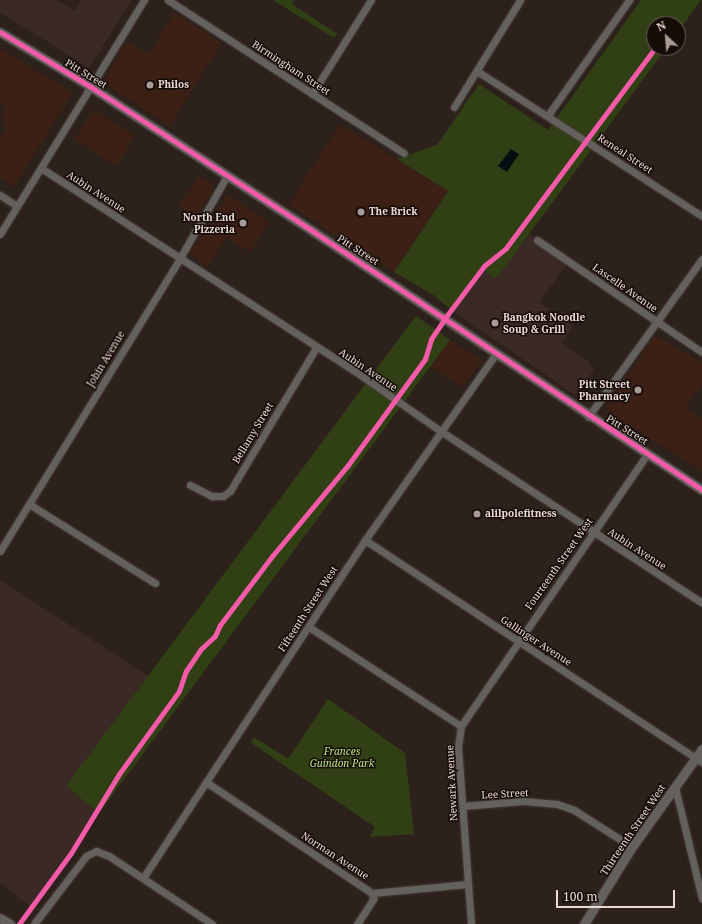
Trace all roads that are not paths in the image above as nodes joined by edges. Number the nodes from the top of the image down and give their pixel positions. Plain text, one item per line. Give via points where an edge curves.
1 (144, 0) edge
2 (168, 0) edge
3 (371, 0) edge
4 (520, 0) edge
5 (629, 0) edge
6 (0, 32) edge
7 (476, 71) junction
8 (91, 88) junction
9 (312, 94) junction
10 (454, 107) dead end
11 (548, 115) junction
12 (404, 153) dead end
13 (41, 168) junction
14 (227, 176) junction
15 (0, 195) edge
16 (17, 206) junction
17 (702, 216) edge
18 (0, 234) edge
19 (537, 240) dead end
20 (180, 258) junction
21 (702, 259) edge
22 (656, 322) junction
23 (316, 348) junction
24 (702, 352) edge
25 (495, 355) junction
26 (588, 417) junction
27 (442, 432) junction
28 (647, 454) junction
29 (190, 485) dead end
30 (702, 490) edge
31 (29, 504) junction
32 (593, 533) junction
33 (365, 540) junction
34 (0, 552) edge
35 (154, 583) dead end
36 (702, 603) edge
37 (309, 627) junction
38 (518, 640) junction
39 (461, 726) junction
40 (702, 749) edge
41 (699, 760) edge
42 (206, 782) junction
43 (675, 787) junction
44 (463, 806) junction
45 (632, 847) junction
46 (143, 878) junction
47 (468, 884) junction
48 (372, 892) junction
49 (702, 899) edge
50 (0, 918) edge
51 (10, 924) edge
52 (34, 924) edge
53 (212, 924) edge
54 (357, 924) edge
55 (471, 924) edge
56 (584, 924) edge

1 - 8 street
2 - 9 street, Birmingham Street
3 - 9 street
4 - 7 street
5 - 11 street
6 - 8 street, Pitt Street
7 - 10 street
7 - 11 street, Reneal Street
8 - 13 street
8 - 14 street, Pitt Street
9 - 12 street, Birmingham Street
11 - 17 street, Reneal Street
13 - 16 street
13 - 20 street, Aubin Avenue
14 - 20 street, Jobin Avenue
14 - 25 street, Pitt Street via 445,318
15 - 16 street
16 - 18 street
19 - 22 street, Lascelle Avenue
20 - 23 street, Aubin Avenue
20 - 31 street, Jobin Avenue
21 - 22 street
22 - 24 street, Lascelle Avenue
22 - 26 street
23 - 27 street, Aubin Avenue via 356,372
23 - 29 street, Bellamy Street via 230,491 223,496 212,496
25 - 26 street, Pitt Street
25 - 27 street, Fifteenth Street West
26 - 28 street, Pitt Street
27 - 32 street, Aubin Avenue
27 - 33 street, Fifteenth Street West
28 - 30 street, Pitt Street
28 - 32 street, Fourteenth Street West
31 - 34 street, Jobin Avenue
31 - 35 street
32 - 36 street, Aubin Avenue
32 - 38 street, Fourteenth Street West
33 - 37 street, Fifteenth Street West
33 - 38 street, Gallinger Avenue
37 - 39 street
37 - 42 street, Fifteenth Street West
38 - 39 street, Fourteenth Street West
38 - 41 street, Gallinger Avenue
39 - 44 street, Newark Avenue via 458,747
40 - 41 street, Thirteenth Street West
41 - 43 street, Thirteenth Street West
42 - 46 street, Fifteenth Street West
42 - 48 street, Norman Avenue
43 - 45 street, Thirteenth Street West
43 - 49 street
44 - 45 street, Lee Street via 523,801 557,804 574,810
44 - 47 street, Newark Avenue
45 - 56 street, Thirteenth Street West
46 - 52 street via 109,856 96,851 86,856
46 - 53 street
47 - 48 street, Norman Avenue
47 - 55 street, Newark Avenue
48 - 54 street via 373,899
50 - 51 street

